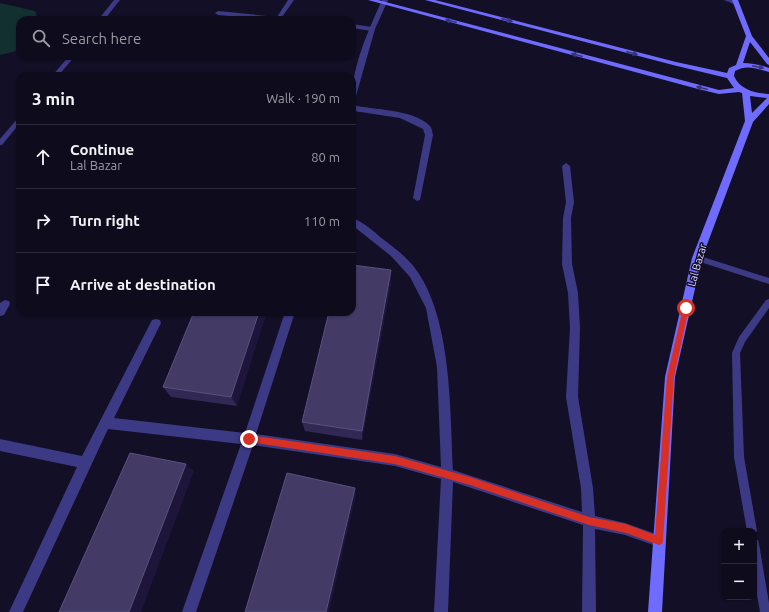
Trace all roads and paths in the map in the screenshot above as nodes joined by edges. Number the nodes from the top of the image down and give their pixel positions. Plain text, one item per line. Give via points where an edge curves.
1 (117, 0) edge
2 (291, 0) edge
3 (371, 0) edge
4 (428, 0) edge
5 (727, 0) edge
6 (736, 1) edge
7 (384, 2) edge
8 (218, 13) dead end
9 (104, 16) edge
10 (255, 16) edge
11 (280, 16) edge
12 (356, 27) edge
13 (372, 29) junction
14 (749, 36) junction
15 (69, 60) edge
16 (769, 63) edge
17 (739, 66) junction
18 (769, 70) edge
19 (58, 72) edge
20 (730, 76) junction
21 (356, 83) edge
22 (743, 91) junction
23 (769, 96) edge
24 (769, 100) edge
25 (356, 109) edge
26 (749, 121) junction
27 (16, 124) edge
28 (0, 143) edge
29 (566, 166) dead end
30 (418, 198) dead end
31 (356, 223) edge
32 (697, 258) junction
33 (769, 281) edge
34 (769, 302) edge
35 (289, 316) edge
36 (156, 323) dead end
37 (105, 423) junction
38 (249, 439) junction
39 (0, 445) edge
40 (85, 463) junction
41 (447, 475) junction
42 (589, 521) junction
43 (751, 528) edge
44 (659, 541) junction
45 (757, 563) edge
46 (16, 612) edge
47 (190, 612) edge
48 (441, 612) edge
49 (589, 612) edge
50 (655, 612) edge
51 (765, 612) edge

1 - 9 lane
2 - 11 lane
3 - 7 main road
4 -> 20 main road
5 - 6 street
6 - 14 main road
7 - 13 street
22 -> 7 main road via 719,92 698,87
8 - 10 lane
12 - 13 lane
13 - 21 street
14 - 16 main road
14 - 17 main road
15 - 19 lane
17 -> 18 main road
17 - 20 main road via 732,70
20 - 22 main road via 733,83
22 - 23 main road
22 - 26 main road
24 - 26 main road, Lal Bazar
25 - 30 street via 411,117 427,128 429,135
26 - 32 main road, Lal Bazar
27 - 28 lane
29 - 42 street via 570,202 567,218 567,264 573,293 575,328 572,396 587,488
31 - 41 street via 394,253 414,274 430,308 442,367
32 - 33 lane
32 - 44 main road, Lal Bazar via 670,377
34 - 43 lane via 742,340 736,353 739,457
35 - 38 street
36 - 37 street
37 - 38 street
37 - 40 street
38 - 41 street via 395,460
38 - 47 street
39 - 40 street
40 - 46 street
41 - 42 street
41 - 48 street
42 - 44 street via 626,529
42 - 49 street
44 - 50 main road, Lal Bazar
45 - 51 lane

